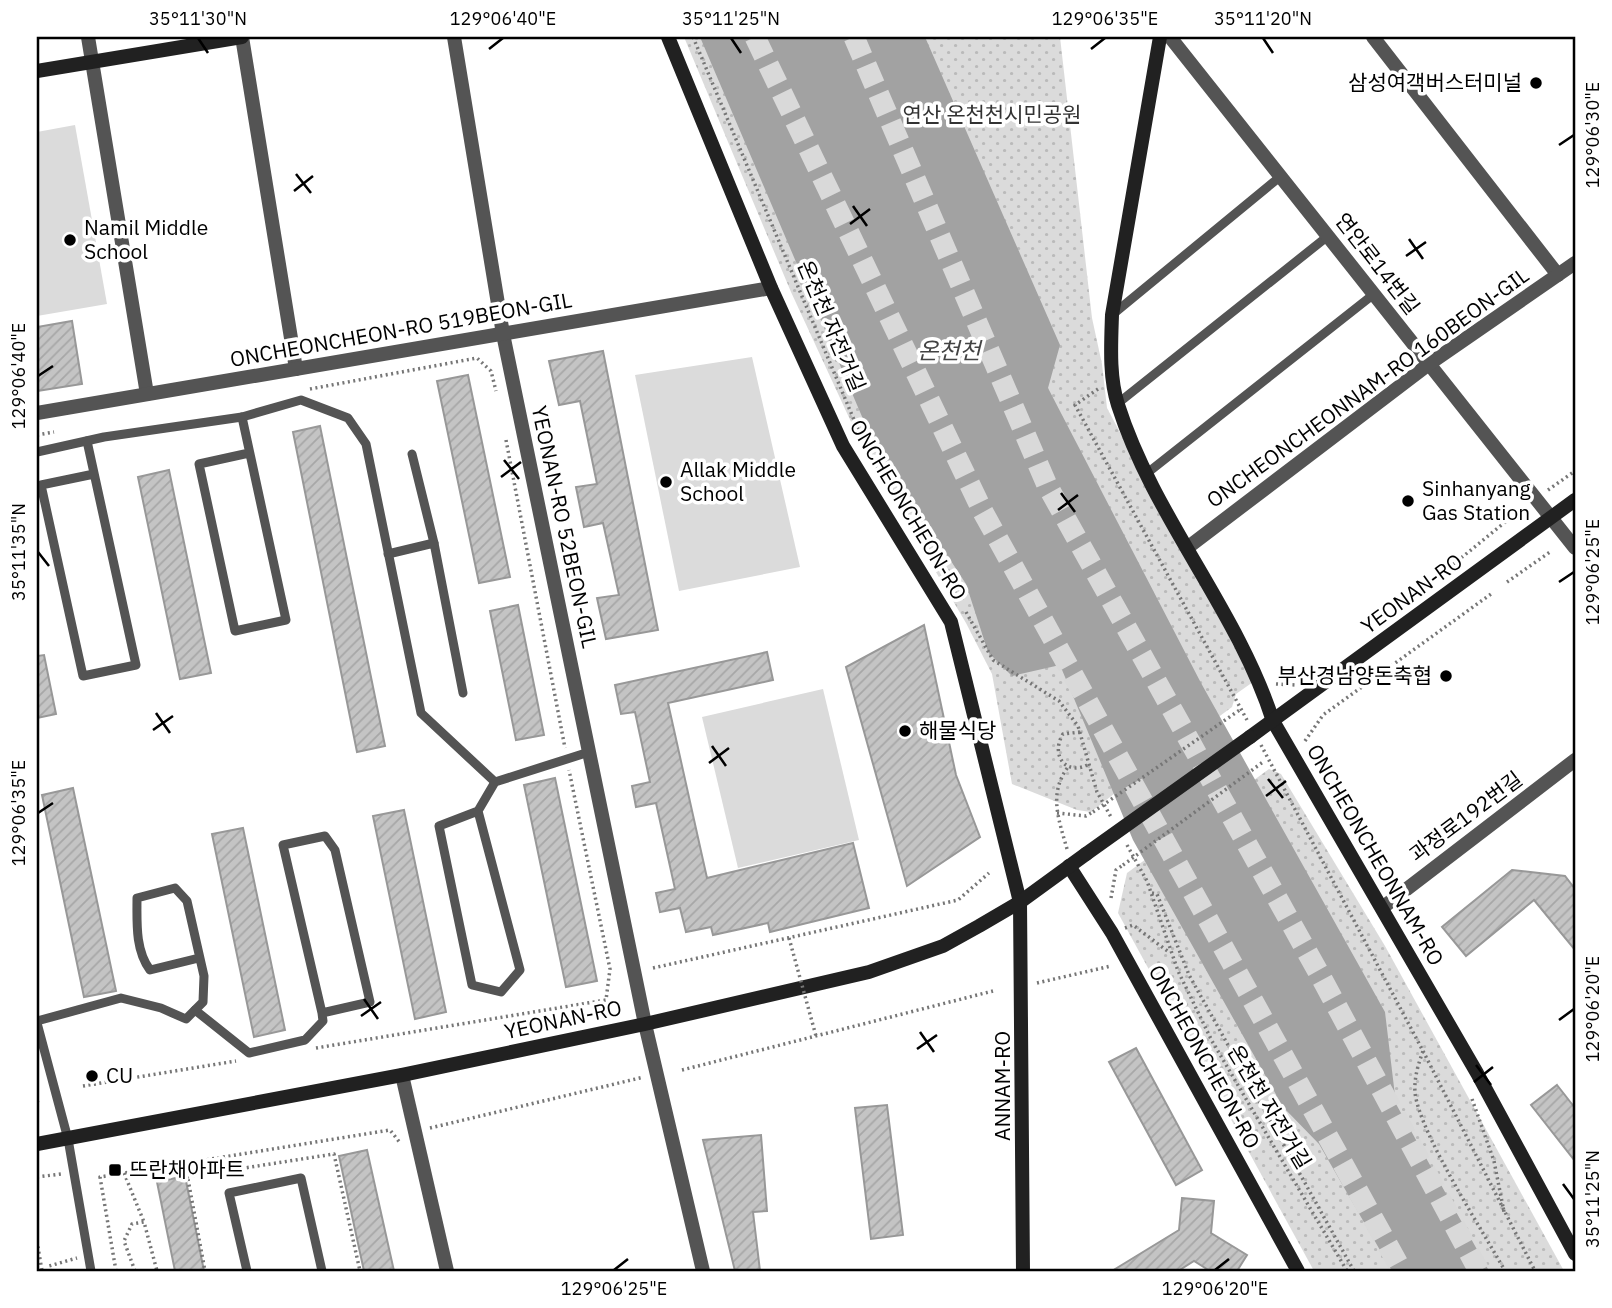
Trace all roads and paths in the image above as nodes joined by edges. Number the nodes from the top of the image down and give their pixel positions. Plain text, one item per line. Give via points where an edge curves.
1 (88, 37) edge
2 (242, 37) edge
3 (454, 37) edge
4 (668, 37) edge
5 (692, 37) edge
6 (1160, 37) edge
7 (1170, 37) edge
8 (1373, 37) edge
9 (92, 62) junction
10 (37, 71) edge
11 (1281, 176) junction
12 (1328, 236) junction
13 (1575, 263) edge
14 (1558, 275) junction
15 (771, 288) junction
16 (1374, 294) junction
17 (1112, 315) junction
18 (503, 334) junction
19 (1429, 364) junction
20 (296, 369) junction
21 (1101, 387) dead end
22 (146, 394) junction
23 (1117, 404) junction
24 (37, 413) edge
25 (242, 417) junction
26 (504, 427) dead end
27 (87, 441) junction
28 (37, 452) edge
29 (250, 453) junction
30 (412, 454) dead end
31 (1575, 471) edge
32 (94, 474) junction
33 (1146, 474) junction
34 (1548, 490) dead end
35 (1575, 500) edge
36 (1551, 517) junction
37 (434, 543) junction
38 (1187, 548) junction
39 (1575, 548) edge
40 (1550, 552) dead end
41 (388, 554) junction
42 (1507, 582) dead end
43 (952, 589) dead end
44 (1491, 594) dead end
45 (959, 601) dead end
46 (463, 692) dead end
47 (1241, 709) junction
48 (1273, 721) junction
49 (1079, 729) junction
50 (1252, 736) junction
51 (1305, 741) dead end
52 (589, 752) junction
53 (567, 759) junction
54 (1575, 760) edge
55 (1089, 764) junction
56 (1273, 766) junction
57 (1068, 767) junction
58 (495, 782) junction
59 (478, 811) junction
60 (1057, 813) junction
61 (1116, 826) dead end
62 (1122, 837) dead end
63 (1070, 865) junction
64 (989, 873) dead end
65 (1150, 892) junction
66 (1111, 898) dead end
67 (1020, 902) junction
68 (1382, 908) junction
69 (1112, 933) junction
70 (789, 938) junction
71 (1172, 954) junction
72 (198, 958) junction
73 (1115, 965) dead end
74 (653, 968) dead end
75 (1035, 984) dead end
76 (993, 991) dead end
77 (195, 1010) junction
78 (322, 1013) junction
79 (37, 1022) edge
80 (645, 1024) junction
81 (816, 1036) junction
82 (303, 1050) dead end
83 (1423, 1051) junction
84 (248, 1059) dead end
85 (682, 1070) dead end
86 (1477, 1073) junction
87 (402, 1075) junction
88 (649, 1076) dead end
89 (83, 1086) dead end
90 (428, 1128) dead end
91 (390, 1130) dead end
92 (68, 1139) junction
93 (37, 1144) edge
94 (185, 1163) junction
95 (124, 1173) junction
96 (37, 1177) edge
97 (63, 1184) dead end
98 (1505, 1218) junction
99 (144, 1222) junction
100 (37, 1241) edge
101 (77, 1246) dead end
102 (1575, 1254) edge
103 (42, 1271) edge
104 (50, 1271) edge
105 (91, 1271) edge
106 (116, 1271) edge
107 (135, 1271) edge
108 (156, 1271) edge
109 (205, 1271) edge
110 (247, 1271) edge
111 (322, 1271) edge
112 (447, 1271) edge
113 (703, 1271) edge
114 (1023, 1271) edge
115 (1298, 1271) edge
116 (1347, 1271) edge
117 (1354, 1271) edge
118 (1505, 1271) edge
119 (1535, 1271) edge

1 - 9 street
2 - 9 street
2 - 20 street
3 - 18 street, YEONAN-RO 52BEON-GIL
4 - 15 street, ONCHEONCHEON-RO
5 - 43 path, 온천천 자전거길 via 865,446
6 - 17 street, ONCHEONCHEONNAM-RO
7 - 11 street, 연안로14번길
8 - 14 street
9 - 10 street
9 - 22 street
11 - 12 street, 연안로14번길
11 - 17 lane
12 - 16 street, 연안로14번길
12 - 23 lane
13 - 14 street, ONCHEONCHEONNAM-RO 160BEON-GIL
14 - 19 street, ONCHEONCHEONNAM-RO 160BEON-GIL
15 - 18 street, ONCHEONCHEON-RO 519BEON-GIL
15 - 67 street, ONCHEONCHEON-RO via 843,446 951,622
16 - 19 street, 연안로14번길
16 - 33 lane
17 - 23 street, ONCHEONCHEONNAM-RO via 1111,360
18 - 20 street, ONCHEONCHEON-RO 519BEON-GIL
18 - 52 street, YEONAN-RO 52BEON-GIL
19 - 36 street, 연안로14번길
19 - 38 street, ONCHEONCHEONNAM-RO 160BEON-GIL
20 - 22 street, ONCHEONCHEON-RO 519BEON-GIL
21 - 47 path via 1075,405
22 - 24 street, ONCHEONCHEON-RO 519BEON-GIL
23 - 33 street, ONCHEONCHEONNAM-RO
25 - 27 lane
25 - 29 lane
25 - 41 lane via 301,400 348,418 366,444
26 - 53 path
27 - 28 lane
27 - 32 lane
29 - 29 lane via 286,620 235,631 199,464
30 - 37 lane
31 - 34 path
32 - 32 lane via 136,665 83,676 41,485
33 - 38 street, ONCHEONCHEONNAM-RO
35 - 36 street, YEONAN-RO
36 - 39 street, 연안로14번길
36 - 48 street, YEONAN-RO
37 - 41 lane
37 - 46 lane
38 - 48 street, ONCHEONCHEONNAM-RO via 1259,677
40 - 42 path
41 - 58 lane via 421,713
44 - 51 path via 1323,715
45 - 49 path via 993,660 1059,701
47 - 50 path
47 - 60 path, bridge via 1086,816
48 - 50 street, YEONAN-RO
48 - 68 street, ONCHEONCHEONNAM-RO
49 - 55 path
49 - 57 path via 1063,734 1058,743 1059,760
50 - 56 path
50 - 63 street, YEONAN-RO, bridge
52 - 53 lane
52 - 80 street, YEONAN-RO 52BEON-GIL
53 - 58 lane
53 - 82 path via 610,969 606,1000
54 - 68 street, 과정로192번길
55 - 57 path
55 - 61 path via 1097,792
56 - 66 path, bridge via 1263,762 1116,870
56 - 83 path
57 - 60 path via 1054,804
58 - 59 lane
59 - 59 lane via 520,970 501,992 472,985 439,826
60 - 63 path
62 - 65 path, 온천천 자전거길
63 - 67 street, YEONAN-RO
63 - 69 street, ONCHEONCHEON-RO
64 - 70 path via 958,900
65 - 71 path, 온천천 자전거길
65 - 117 path via 1157,894 1189,975
67 - 80 street, YEONAN-RO via 943,946 905,961 839,981
67 - 114 street, ANNAM-RO
68 - 86 street, ONCHEONCHEONNAM-RO
69 - 71 path, 온천천 자전거길 via 1133,925
69 - 115 street, ONCHEONCHEON-RO
70 - 74 path
70 - 81 path, bridge
71 - 116 path, 온천천 자전거길 via 1212,1041
72 - 72 lane via 187,901 174,888 137,898 137,930 150,970
72 - 77 lane via 204,976 202,1002
73 - 75 path
76 - 81 path
77 - 78 lane via 248,1053 306,1040 323,1021
77 - 79 lane via 186,1019 121,998
78 - 78 lane via 283,845 324,836 335,850 370,1002
79 - 92 lane
80 - 87 street, YEONAN-RO
80 - 113 street, YEONAN-RO 52BEON-GIL
81 - 85 path
83 - 98 path
83 - 118 path via 1415,1094 1427,1129
84 - 89 path
86 - 98 path via 1472,1105 1494,1161
86 - 102 street, ONCHEONCHEONNAM-RO
87 - 92 street, YEONAN-RO
87 - 112 street
88 - 90 path
91 - 94 path
92 - 93 street, YEONAN-RO
92 - 105 lane
94 - 95 path
94 - 109 path
95 - 99 path
95 - 106 path via 100,1177
96 - 97 path via 60,1172
98 - 119 path
99 - 107 path via 132,1224 124,1241
99 - 108 path
100 - 103 path
101 - 104 path via 80,1258 49,1266
110 - 111 lane via 229,1193 301,1178

